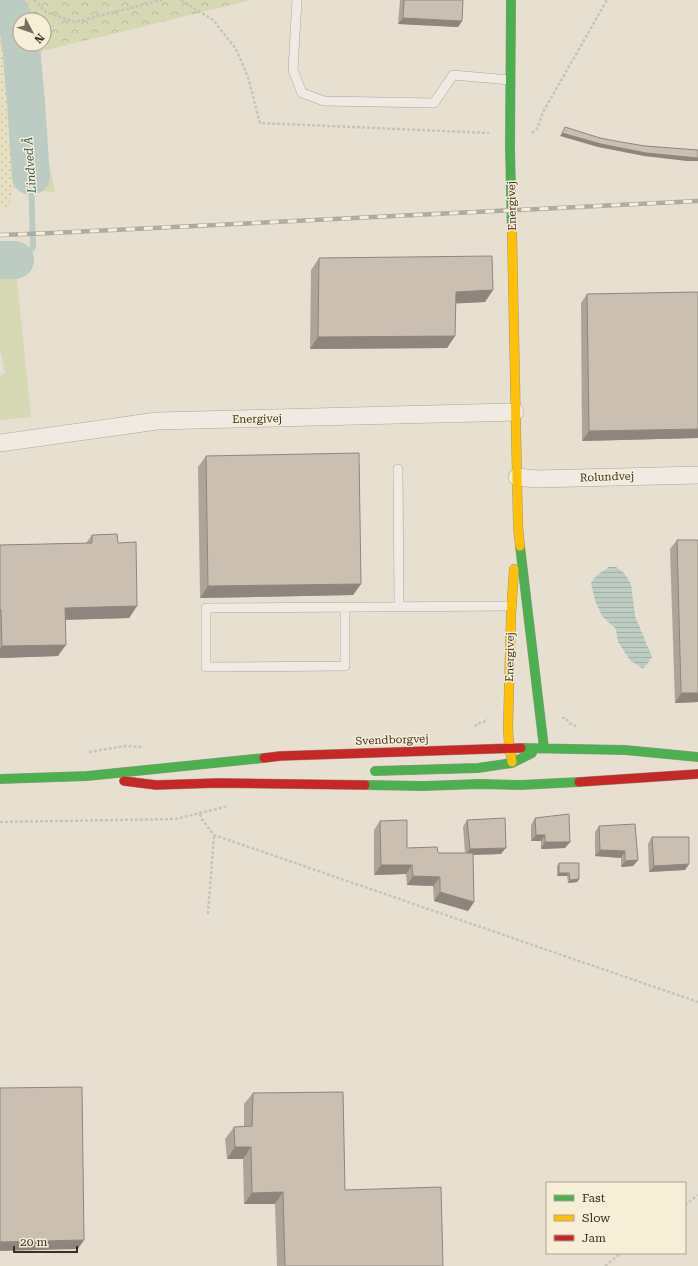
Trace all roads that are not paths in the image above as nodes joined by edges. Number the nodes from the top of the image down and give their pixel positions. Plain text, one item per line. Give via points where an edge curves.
1 (297, 0) edge
2 (511, 0) edge
3 (511, 80) junction
4 (515, 412) junction
5 (0, 443) edge
6 (398, 469) dead end
7 (698, 475) edge
8 (517, 477) junction
9 (518, 526) junction
10 (399, 606) junction
11 (510, 606) junction
12 (527, 606) junction
13 (345, 607) junction
14 (544, 748) junction
15 (508, 749) junction
16 (698, 757) edge
17 (365, 772) dead end
18 (517, 774) junction
19 (698, 774) edge
20 (87, 776) junction
21 (311, 776) dead end
22 (0, 779) edge
23 (218, 783) junction

1 - 3 lane via 293,70 302,93 324,101 434,103 453,75
2 - 3 main road, Energivej
3 - 4 main road, Energivej
4 - 5 street, Energivej via 157,421
4 - 8 main road, Energivej
6 - 10 lane
7 - 8 street, Rolundvej via 537,479
8 - 9 main road, Energivej
9 - 11 main road, Energivej
9 - 12 main road, Energivej
10 - 11 lane
10 - 13 lane
11 - 12 lane
11 - 15 main road, Energivej
12 - 14 main road, Energivej
13 - 13 lane via 206,608 206,667 345,666
14 - 15 main road, Svendborgvej
14 - 16 main road, Svendborgvej via 625,750
14 - 18 main road
15 - 18 main road, Energivej
15 - 20 main road, Svendborgvej via 280,756
17 - 18 main road via 478,768
18 - 19 main road, Svendborgvej via 623,780
18 - 23 main road, Svendborgvej via 479,784 424,786
20 - 22 main road, Svendborgvej
20 - 23 main road, Svendborgvej via 156,785
21 - 23 main road

